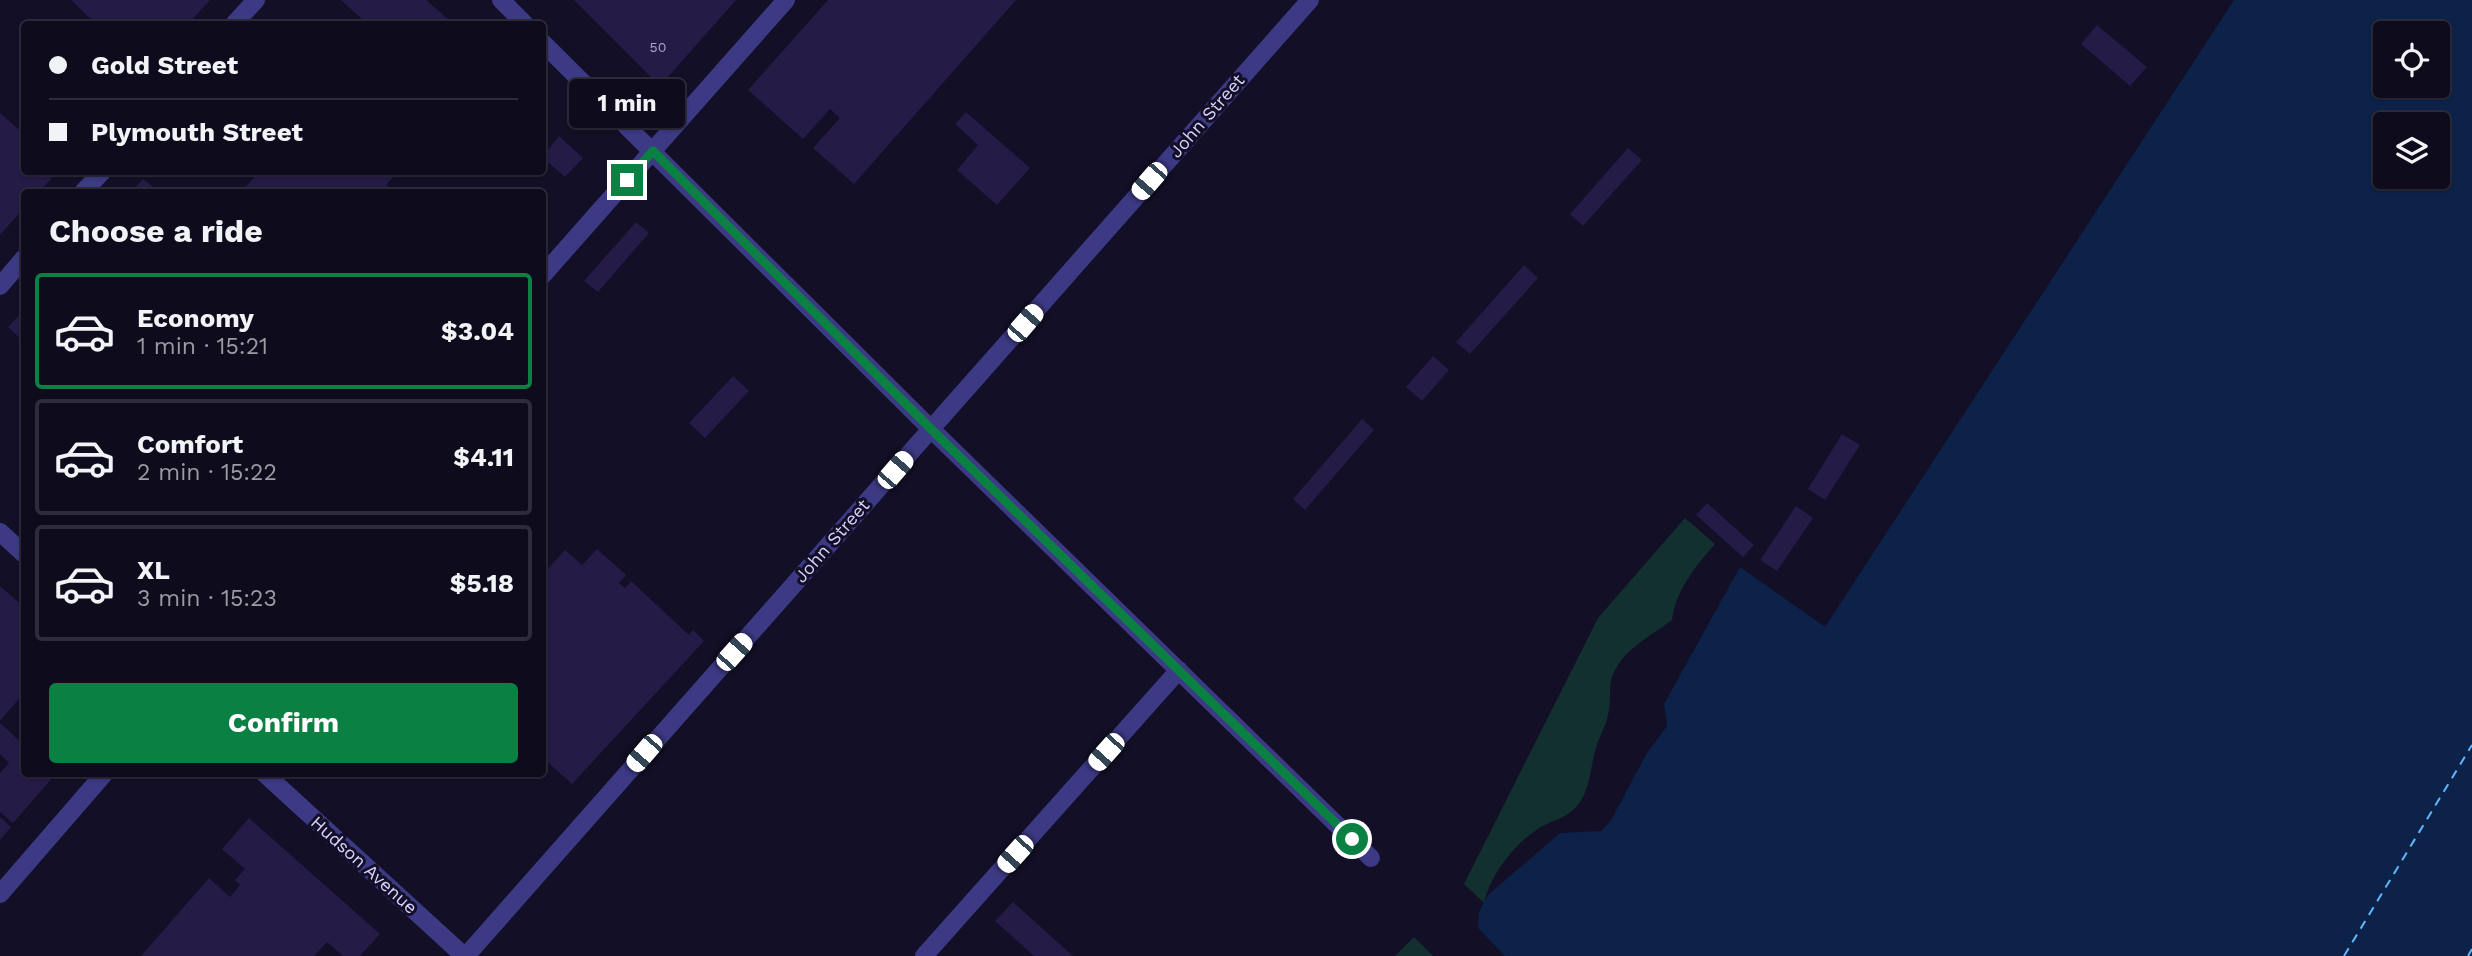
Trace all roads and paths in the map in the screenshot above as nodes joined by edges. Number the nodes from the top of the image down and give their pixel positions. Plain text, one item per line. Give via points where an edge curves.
1 (256, 0) edge
2 (501, 0) edge
3 (786, 0) edge
4 (1310, 0) edge
5 (237, 21) edge
6 (522, 21) edge
7 (546, 46) edge
8 (653, 151) junction
9 (99, 175) edge
10 (86, 189) edge
11 (21, 261) edge
12 (546, 271) edge
13 (0, 285) edge
14 (931, 429) junction
15 (0, 532) edge
16 (21, 551) edge
17 (1179, 670) junction
18 (101, 777) edge
19 (268, 777) edge
20 (1371, 858) dead end
21 (0, 894) edge
22 (465, 956) edge
23 (924, 956) edge

1 - 5 street
2 - 6 street
3 - 8 street
4 - 14 street, John Street
7 - 8 street
8 - 12 street
8 - 14 street
9 - 10 street
11 - 13 street
14 - 17 street
14 - 22 street, John Street
15 - 16 street
17 - 20 street
17 - 23 street
18 - 21 street
19 - 22 street, Hudson Avenue

